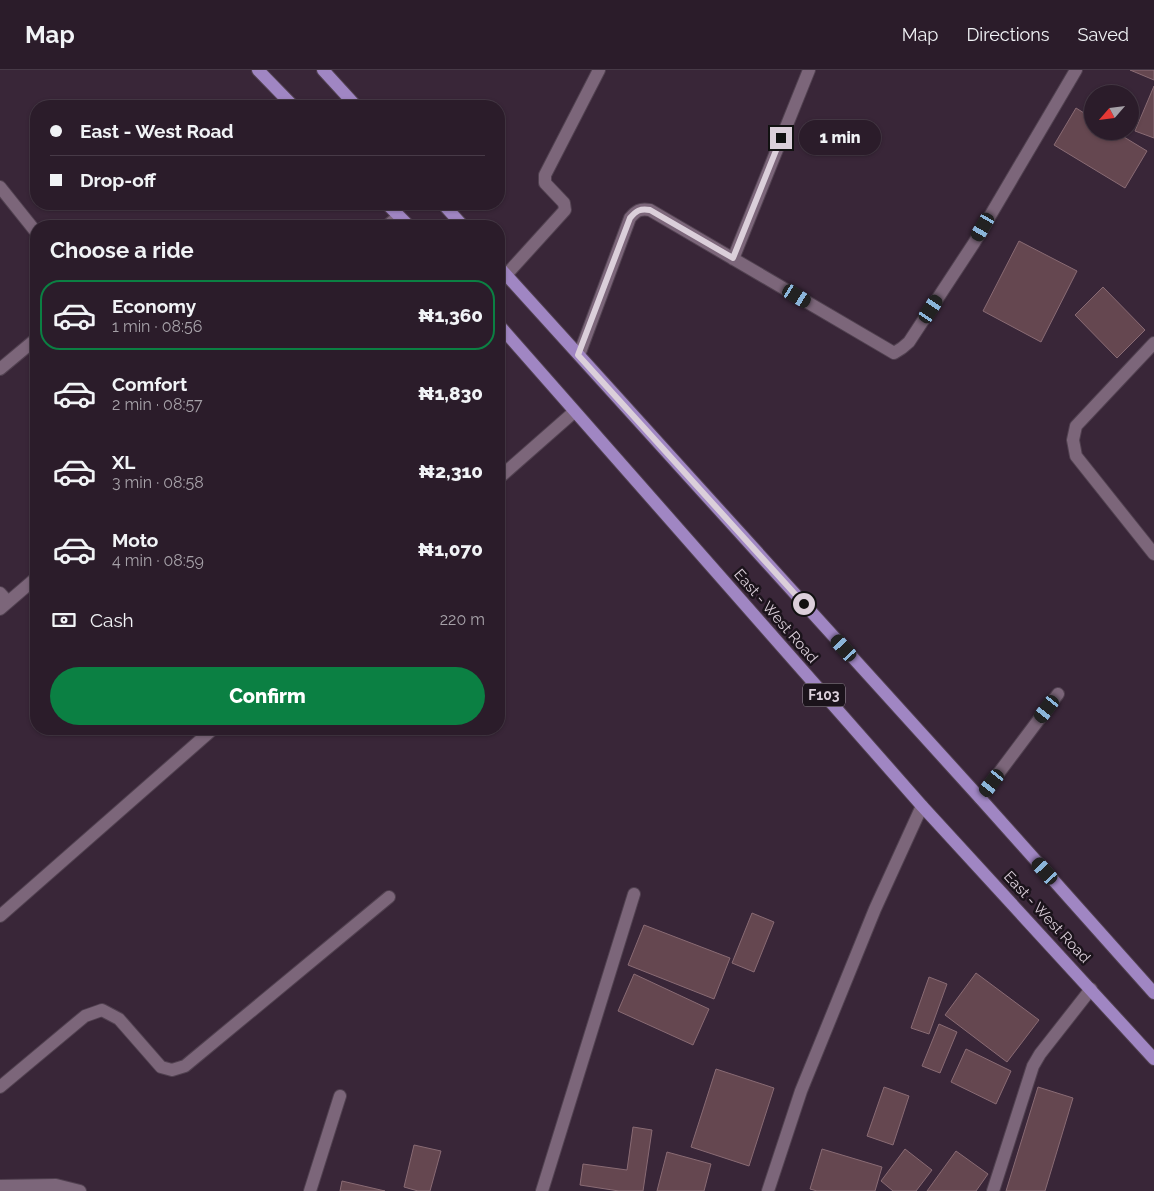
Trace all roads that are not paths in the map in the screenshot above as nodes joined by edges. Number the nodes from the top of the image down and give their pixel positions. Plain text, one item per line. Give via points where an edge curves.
1 (258, 70) edge
2 (323, 70) edge
3 (599, 70) edge
4 (809, 70) edge
5 (1076, 70) edge
6 (287, 100) edge
7 (350, 100) edge
8 (0, 187) edge
9 (394, 210) edge
10 (449, 210) edge
11 (399, 216) junction
12 (394, 220) edge
13 (403, 220) edge
14 (458, 220) edge
15 (30, 224) edge
16 (733, 258) junction
17 (505, 268) edge
18 (505, 274) edge
19 (505, 332) edge
20 (1154, 343) edge
21 (30, 344) edge
22 (578, 355) junction
23 (0, 369) edge
24 (574, 412) junction
25 (505, 473) edge
26 (1154, 554) edge
27 (30, 582) edge
28 (3, 601) edge
29 (1058, 694) dead end
30 (206, 735) edge
31 (980, 798) junction
32 (922, 806) junction
33 (634, 894) dead end
34 (389, 897) dead end
35 (0, 916) edge
36 (1091, 989) junction
37 (1154, 993) edge
38 (1154, 1059) edge
39 (0, 1087) edge
40 (340, 1096) dead end
41 (0, 1186) edge
42 (80, 1191) edge
43 (310, 1191) edge
44 (542, 1191) edge
45 (768, 1191) edge
46 (993, 1191) edge

1 - 6 main road
2 - 7 main road
3 - 17 street via 545,176 545,183 564,204 565,210
4 - 16 street
5 - 16 street via 974,243 910,342 894,353
8 - 15 street
9 - 11 main road
10 - 14 main road
11 - 12 street
11 - 13 main road
16 - 22 street via 650,210 637,210 630,218
18 - 22 main road, East - West Road
19 - 24 main road, East - West Road / F103
20 - 26 street via 1076,426 1073,440 1076,456
21 - 23 street
22 - 31 main road, East - West Road
24 - 25 street
24 - 32 main road, East - West Road / F103
27 - 28 street
29 - 31 street
30 - 35 street
31 - 37 main road, East - West Road
32 - 36 main road, East - West Road / F103
32 - 45 street via 875,909 801,1091
33 - 44 street
34 - 39 street via 185,1066 172,1070 161,1067 119,1019 102,1010 85,1016
36 - 38 main road, East - West Road / F103
36 - 46 street via 1033,1066
40 - 43 street
41 - 42 street via 56,1185

